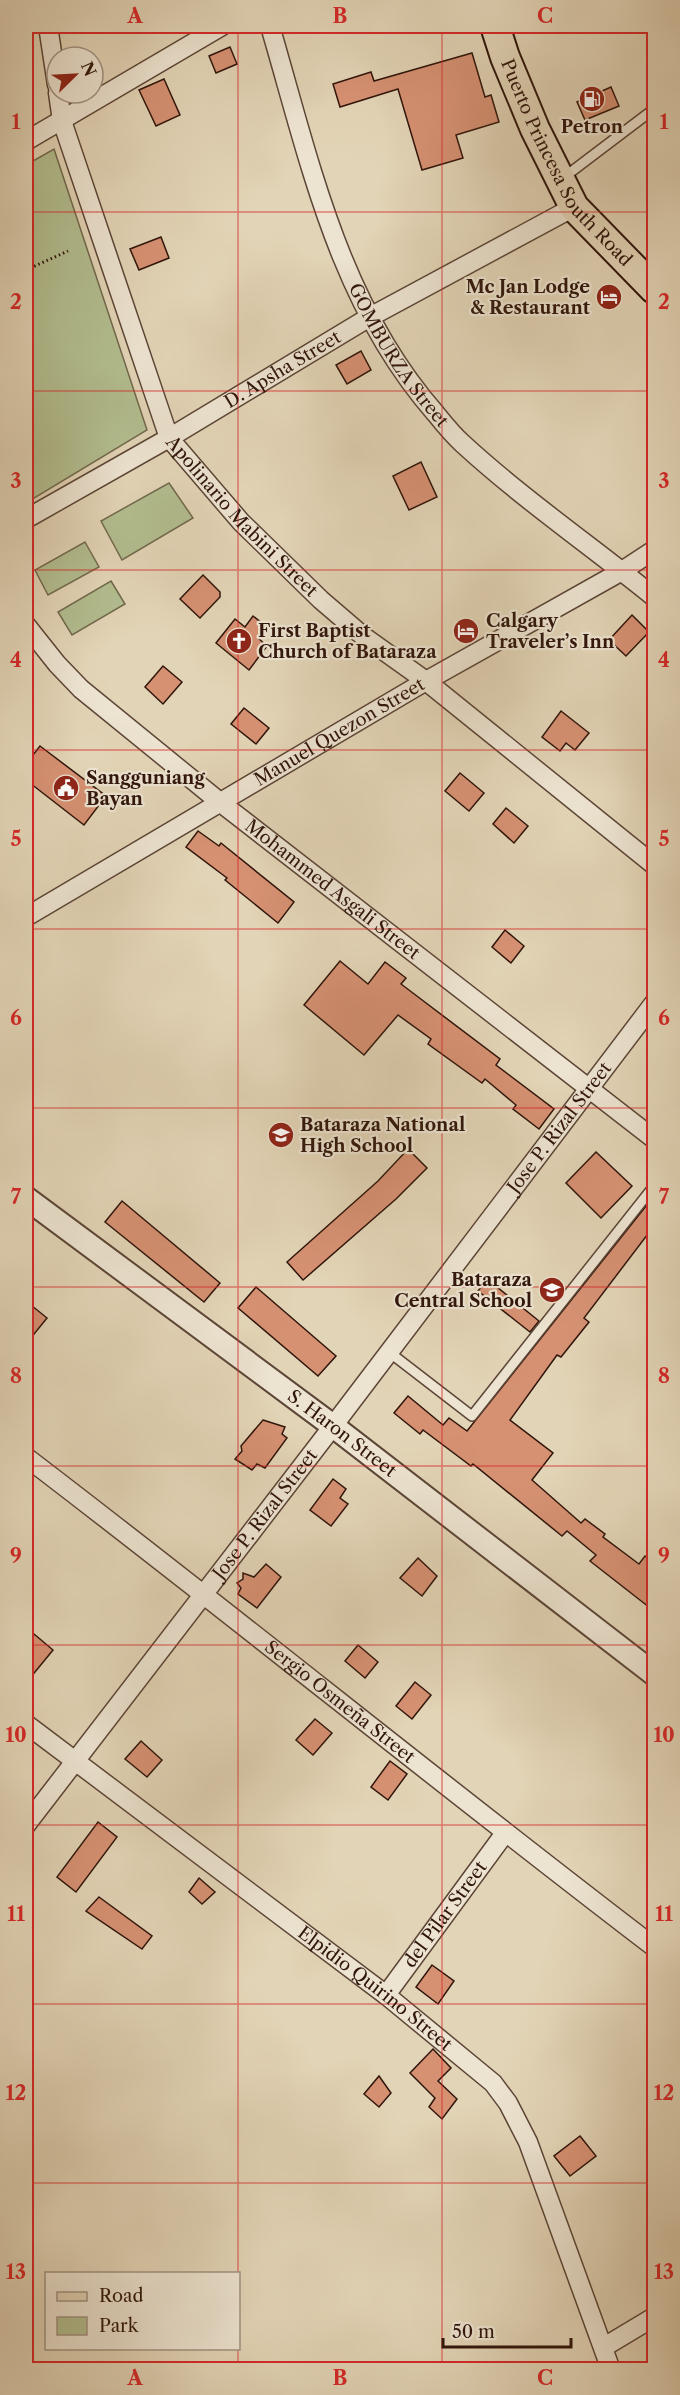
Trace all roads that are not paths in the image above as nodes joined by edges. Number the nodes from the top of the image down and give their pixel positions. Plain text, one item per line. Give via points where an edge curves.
1 (48, 26) edge
2 (222, 26) edge
3 (270, 26) edge
4 (495, 26) edge
5 (51, 45) edge
6 (60, 105) edge
7 (654, 109) edge
8 (62, 121) junction
9 (26, 141) edge
10 (560, 180) junction
11 (574, 207) junction
12 (654, 289) edge
13 (368, 318) junction
14 (169, 438) junction
15 (26, 519) edge
16 (654, 550) edge
17 (622, 571) junction
18 (654, 597) edge
19 (26, 625) edge
20 (426, 681) junction
21 (221, 803) junction
22 (654, 864) edge
23 (26, 917) edge
24 (654, 1003) edge
25 (589, 1088) junction
26 (654, 1139) edge
27 (654, 1186) edge
28 (26, 1198) edge
29 (389, 1352) junction
30 (333, 1426) junction
31 (26, 1457) edge
32 (203, 1592) junction
33 (654, 1674) edge
34 (26, 1724) edge
35 (75, 1762) junction
36 (26, 1825) edge
37 (506, 1833) junction
38 (654, 1947) edge
39 (386, 1995) junction
40 (654, 2317) edge
41 (604, 2347) junction
42 (611, 2370) edge

1 - 5 street
2 - 8 street
3 - 13 street, GOMBURZA Street via 321,200
4 - 10 main road, Puerto Princesa South Road
6 - 8 street, Apolinario Mabini Street
7 - 10 lane
8 - 9 street
8 - 14 street, Apolinario Mabini Street
10 - 11 main road, Puerto Princesa South Road
11 - 12 main road, Puerto Princesa South Road
11 - 13 street, D. Apsha Street
13 - 14 street, D. Apsha Street
13 - 17 street, GOMBURZA Street via 421,397 461,443
14 - 15 street, D. Apsha Street
14 - 20 street, Apolinario Mabini Street via 241,522 321,600
16 - 17 street, Manuel Quezon Street
17 - 18 street, GOMBURZA Street
17 - 20 street, Manuel Quezon Street
19 - 21 street, Mohammed Asgali Street via 81,689
20 - 21 street, Manuel Quezon Street
20 - 22 street, Apolinario Mabini Street
21 - 23 street, Manuel Quezon Street
21 - 25 street, Mohammed Asgali Street
24 - 25 street, Jose P. Rizal Street
25 - 26 street, Mohammed Asgali Street
25 - 29 street, Jose P. Rizal Street
27 - 29 lane via 472,1416
28 - 30 street, S. Haron Street
29 - 30 street, Jose P. Rizal Street
30 - 32 street, Jose P. Rizal Street
30 - 33 street, S. Haron Street
31 - 32 street, Sergio Osmeña Street
32 - 35 street, Jose P. Rizal Street
32 - 37 street, Sergio Osmeña Street
34 - 35 street, Elpidio Quirino Street
35 - 36 street, Jose P. Rizal Street
35 - 39 street, Elpidio Quirino Street
37 - 38 street, Sergio Osmeña Street
37 - 39 street, del Pilar Street
39 - 41 street, Elpidio Quirino Street via 493,2083 508,2103 528,2142
40 - 41 street
41 - 42 street, Elpidio Quirino Street

